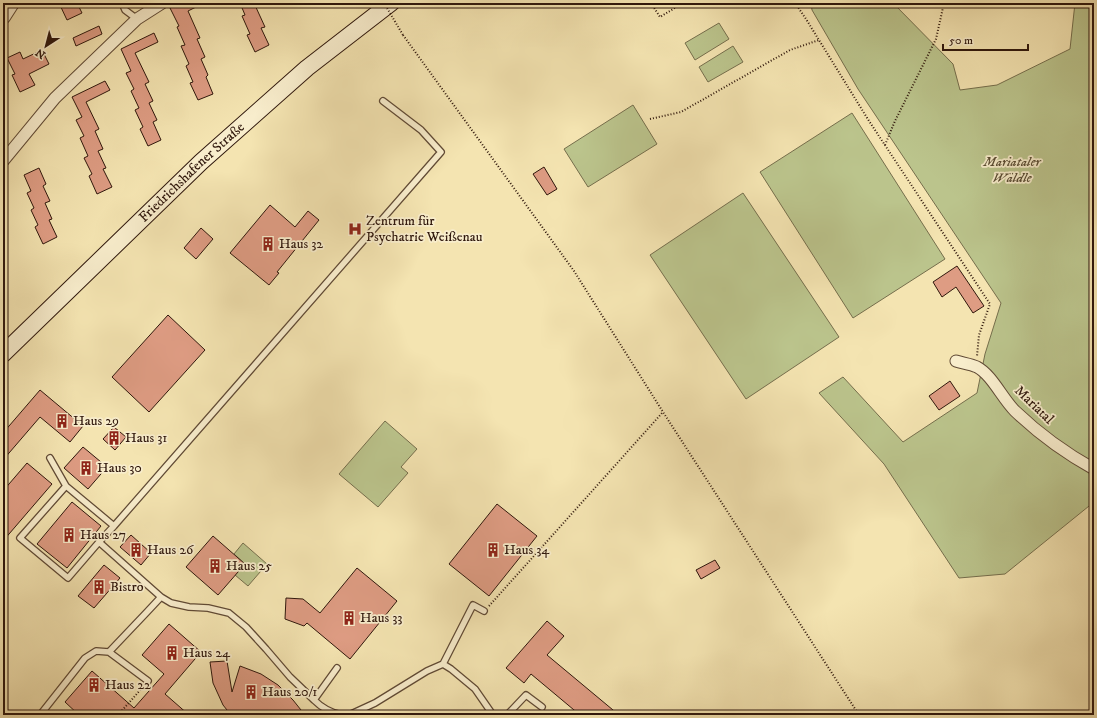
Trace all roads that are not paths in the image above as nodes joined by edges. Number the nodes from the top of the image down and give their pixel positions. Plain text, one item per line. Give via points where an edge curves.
1 (12, 3) edge
2 (122, 3) edge
3 (162, 3) edge
4 (391, 3) edge
5 (3, 17) edge
6 (137, 19) junction
7 (383, 101) dead end
8 (3, 161) edge
9 (3, 354) edge
10 (956, 361) dead end
11 (50, 458) dead end
12 (1094, 469) edge
13 (66, 486) junction
14 (114, 526) junction
15 (99, 542) junction
16 (161, 596) junction
17 (484, 611) road end
18 (109, 652) junction
19 (443, 664) junction
20 (337, 668) dead end
21 (148, 681) road end
22 (314, 700) junction
23 (542, 707) dead end
24 (40, 715) edge
25 (342, 715) edge
26 (349, 715) edge
27 (493, 715) edge
28 (507, 715) edge

1 - 5 street
2 - 6 lane via 125,10
3 - 6 street
4 - 9 main road, Friedrichshafener Straße via 307,68 202,162
6 - 8 street via 55,98
7 - 14 lane via 421,130 441,152
10 - 12 street, Mariatal via 976,367 1028,423 1052,443
11 - 13 lane
13 - 14 lane
13 - 15 lane via 20,538 68,578
14 - 15 lane
15 - 16 lane
16 - 18 lane
16 - 22 lane via 171,603 229,613 246,627
17 - 19 lane via 473,605
18 - 21 lane
18 - 24 lane via 96,651 85,658
19 - 26 lane via 427,670 375,703
19 - 27 lane via 475,689
20 - 22 lane
22 - 25 lane via 321,707
23 - 28 lane via 526,695

